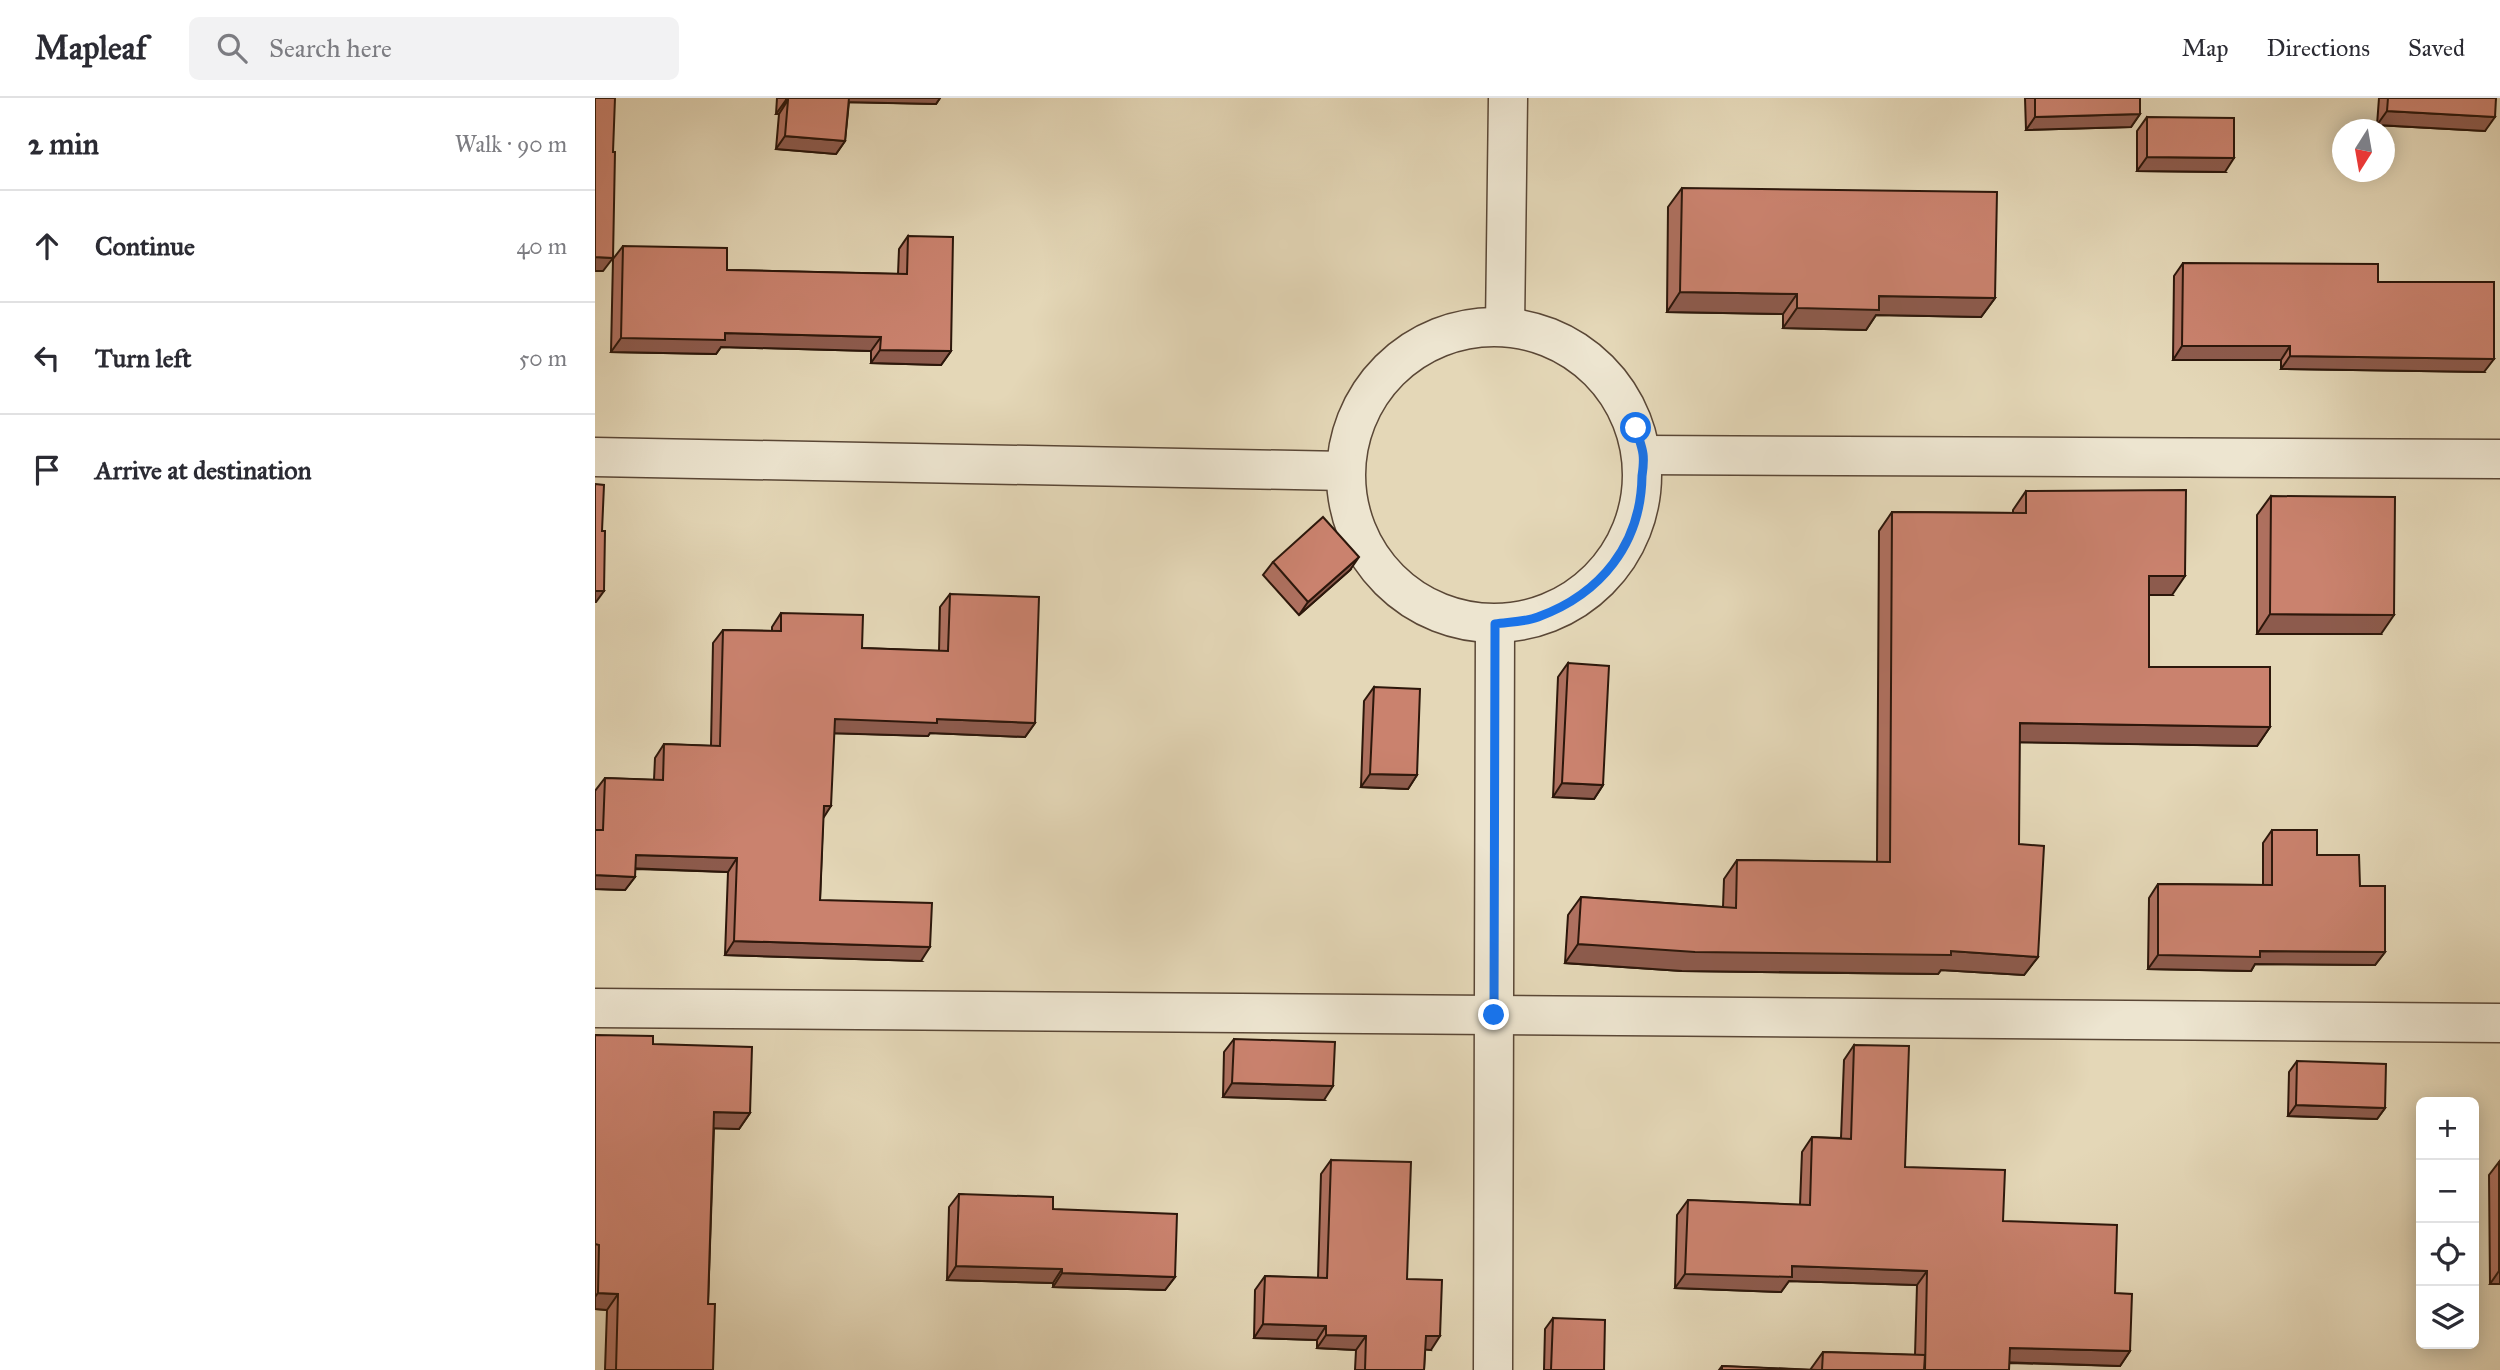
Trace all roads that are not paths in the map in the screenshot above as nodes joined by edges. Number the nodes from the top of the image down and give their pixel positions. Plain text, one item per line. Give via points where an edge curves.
1 (1508, 98) edge
2 (1505, 327) junction
3 (1643, 455) junction
4 (595, 457) edge
5 (2500, 459) edge
6 (1345, 471) junction
7 (1495, 624) junction
8 (595, 1008) edge
9 (1494, 1015) junction
10 (2500, 1023) edge
11 (1493, 1370) edge

1 - 2 street
2 - 3 street via 1540,334 1571,348 1599,370 1621,397
2 - 6 street via 1465,330 1427,343 1394,365 1368,396 1352,432
3 - 5 street
3 - 7 street via 1642,497 1633,530 1617,560 1594,586 1566,605 1535,618
4 - 6 street
6 - 7 street via 1348,506 1378,568 1403,593 1433,611
7 - 9 street
8 - 9 street
9 - 10 street
9 - 11 street

